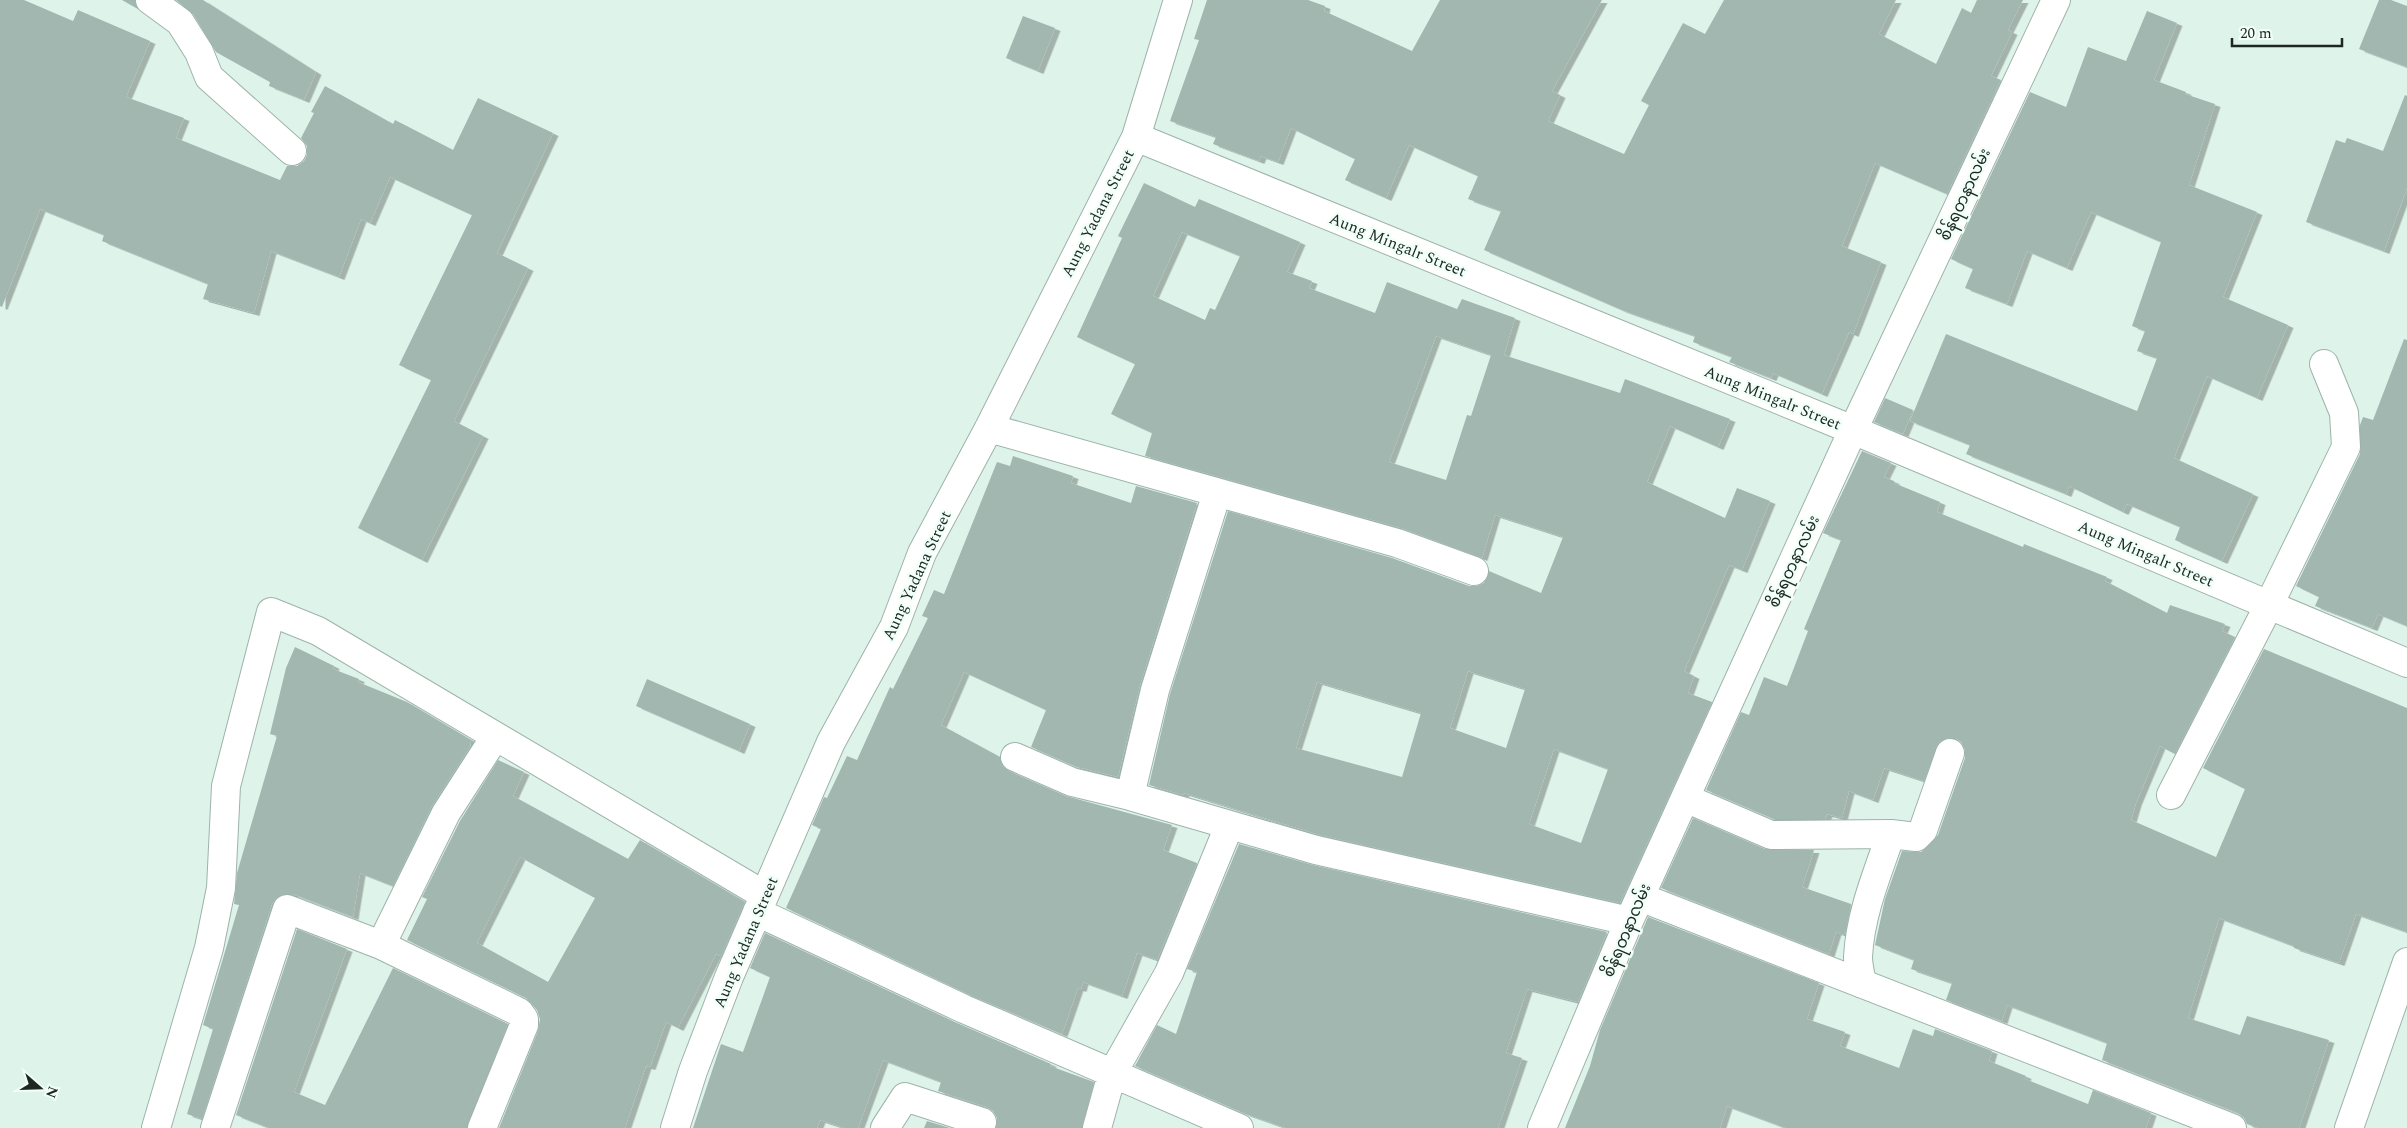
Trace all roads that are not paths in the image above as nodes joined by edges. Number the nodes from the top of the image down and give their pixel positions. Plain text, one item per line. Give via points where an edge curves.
1 (150, 0) edge
2 (1178, 0) edge
3 (2056, 0) edge
4 (1136, 137) junction
5 (292, 151) dead end
6 (2324, 364) dead end
7 (989, 428) junction
8 (1853, 430) junction
9 (1217, 492) junction
10 (1474, 571) dead end
11 (2269, 605) junction
12 (2407, 663) edge
13 (495, 737) junction
14 (1950, 753) dead end
15 (1015, 757) dead end
16 (2171, 795) dead end
17 (1130, 796) junction
18 (1685, 798) junction
19 (1229, 826) junction
20 (1891, 834) junction
21 (761, 904) junction
22 (1634, 909) junction
23 (381, 945) junction
24 (2407, 962) edge
25 (1862, 984) junction
26 (1112, 1074) junction
27 (982, 1122) dead end
28 (218, 1127) edge
29 (156, 1128) edge
30 (482, 1128) edge
31 (675, 1128) edge
32 (885, 1128) edge
33 (1097, 1128) edge
34 (1239, 1128) edge
35 (1542, 1128) edge
36 (2232, 1128) edge
37 (2349, 1128) edge

1 - 5 street via 180,22 199,52 209,77
2 - 4 street, Aung Yadana Street
3 - 8 street, စိန်ရတနာလမ်း
4 - 7 street, Aung Yadana Street
4 - 8 street, Aung Mingalr Street
6 - 11 street via 2344,413 2346,447
7 - 9 street
7 - 21 street, Aung Yadana Street via 922,553 894,627 831,742
8 - 11 street, Aung Mingalr Street
8 - 18 street, စိန်ရတနာလမ်း
9 - 10 street via 1397,543
9 - 17 street via 1155,690
11 - 12 street, Aung Mingalr Street
11 - 16 street
13 - 21 street
13 - 23 street via 446,813
13 - 29 street via 318,631 272,612 226,786 221,888 209,948
14 - 20 street via 1923,830 1916,837
15 - 17 street via 1072,782
17 - 19 street
18 - 20 street via 1771,835
18 - 22 street, စိန်ရတနာလမ်း
19 - 22 street via 1316,850
19 - 26 street via 1169,973
20 - 25 street via 1863,924 1858,959
21 - 26 street via 964,1009
21 - 31 street, Aung Yadana Street via 692,1071
22 - 25 street
22 - 35 street, စိန်ရတနာလမ်း
23 - 28 street via 287,909
23 - 30 street via 506,1004 524,1019
24 - 37 street
25 - 36 street
26 - 33 street
26 - 34 street
27 - 32 street via 905,1097

